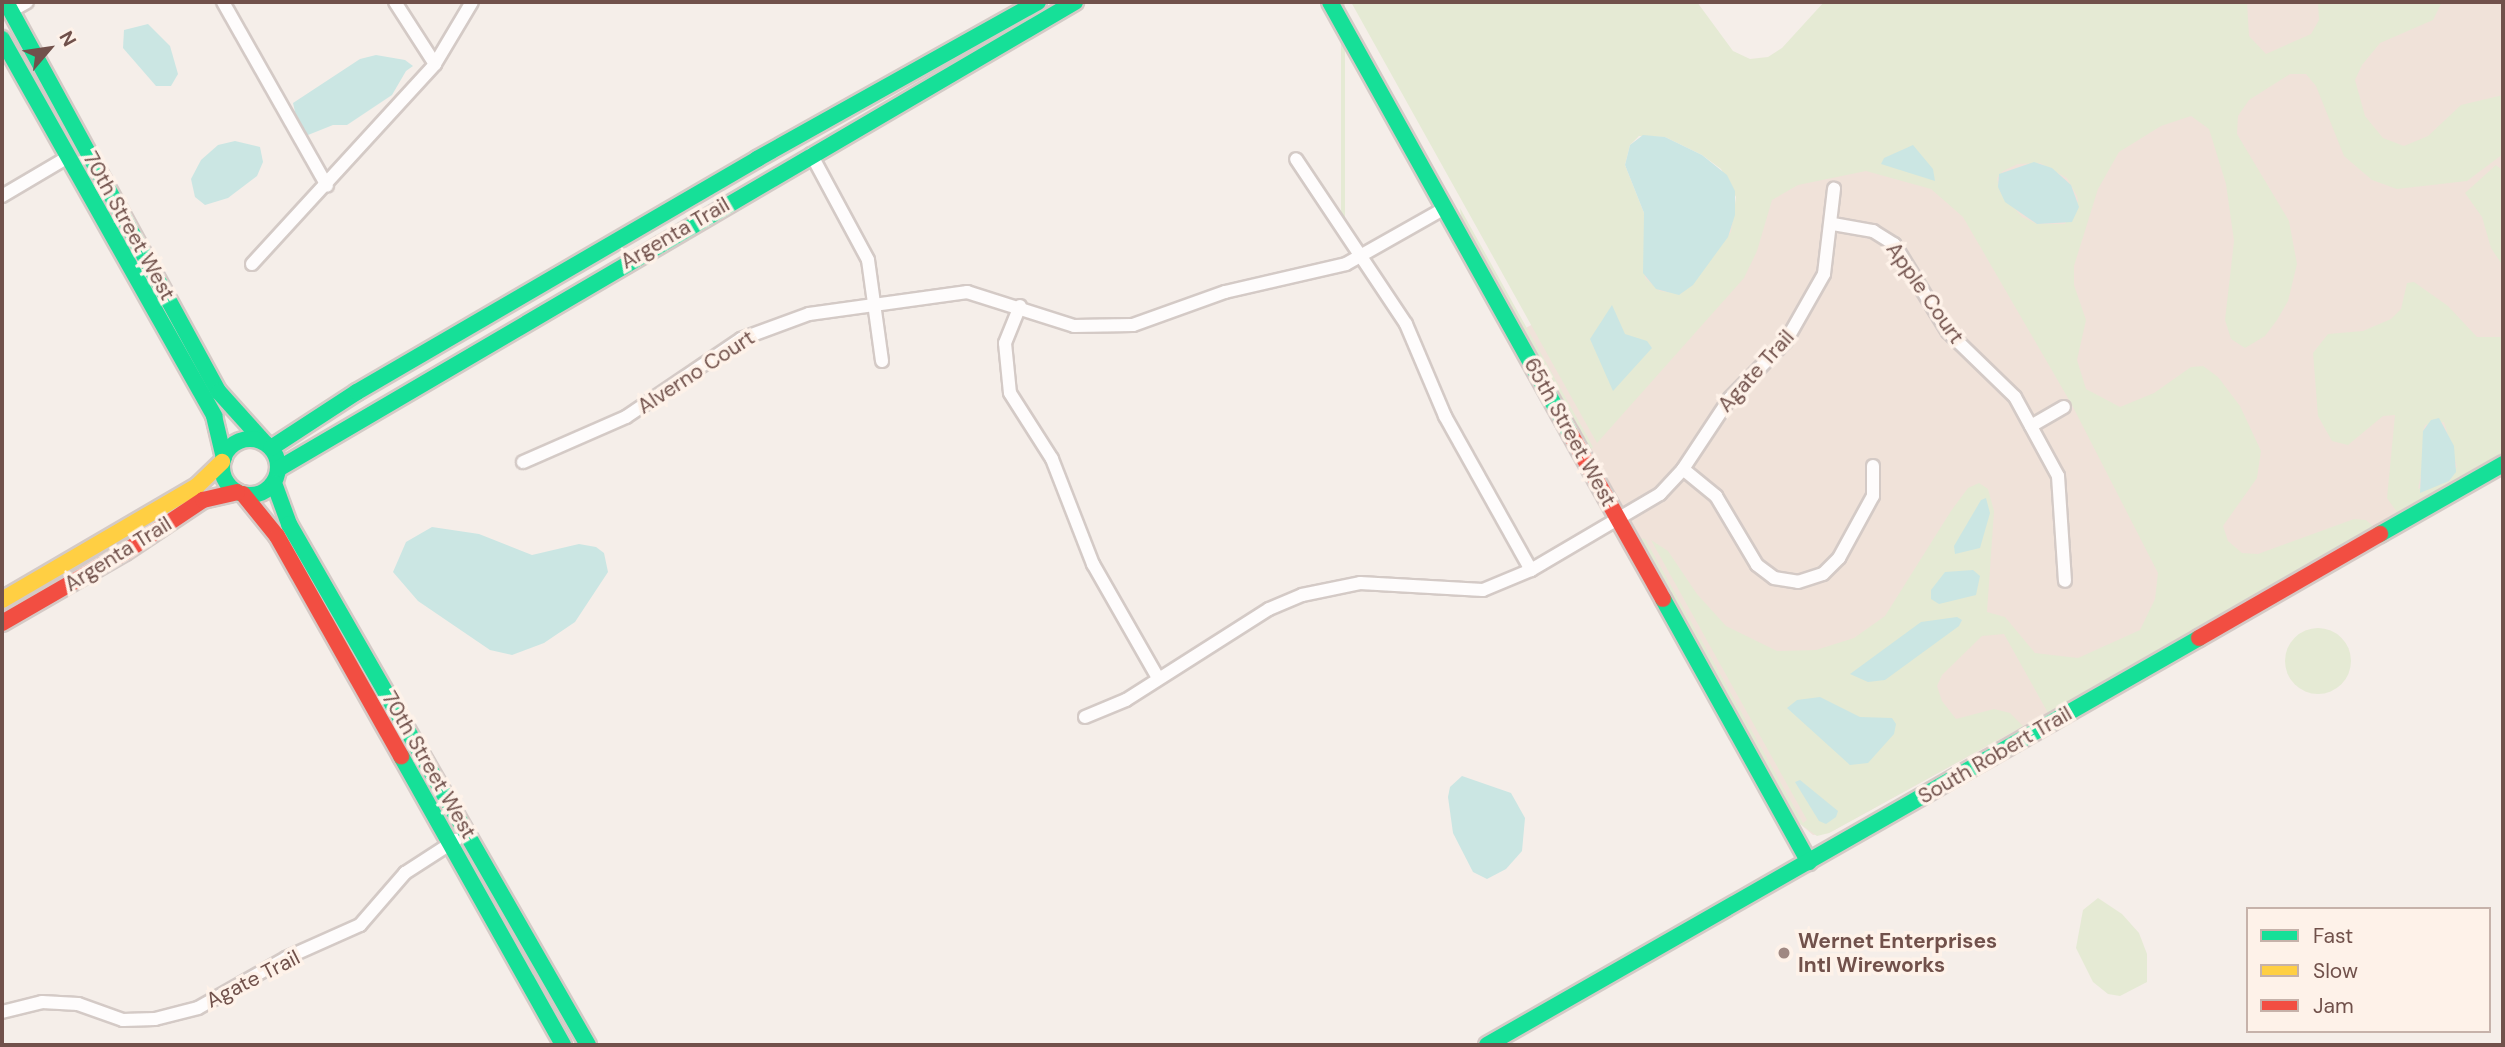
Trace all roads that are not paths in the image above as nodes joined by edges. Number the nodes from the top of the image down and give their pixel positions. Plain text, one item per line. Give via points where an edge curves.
1 (27, 2) edge
2 (223, 2) edge
3 (395, 2) edge
4 (472, 2) edge
5 (1038, 2) edge
6 (1075, 2) edge
7 (1330, 2) edge
8 (9, 6) edge
9 (2, 39) edge
10 (929, 63) junction
11 (435, 64) junction
12 (811, 154) junction
13 (68, 156) junction
14 (1296, 159) dead end
15 (327, 186) junction
16 (1834, 190) dead end
17 (2, 196) edge
18 (1445, 208) junction
19 (1833, 224) junction
20 (1363, 256) junction
21 (252, 264) dead end
22 (876, 302) junction
23 (1020, 306) junction
24 (882, 361) dead end
25 (2064, 407) dead end
26 (2031, 426) junction
27 (267, 445) junction
28 (223, 460) junction
29 (523, 462) dead end
30 (2503, 464) edge
31 (1873, 466) dead end
32 (1683, 469) junction
33 (276, 476) junction
34 (240, 493) junction
35 (1619, 520) junction
36 (1531, 570) junction
37 (2066, 581) dead end
38 (2, 600) edge
39 (2, 623) edge
40 (1158, 678) junction
41 (1085, 717) dead end
42 (467, 833) junction
43 (450, 843) junction
44 (1809, 862) junction
45 (2, 1012) edge
46 (563, 1045) edge
47 (588, 1045) edge
48 (1488, 1045) edge

1 - 8 street
2 - 15 street
3 - 11 street
4 - 11 street
5 - 10 main road, Argenta Trail
6 - 12 main road, Argenta Trail
7 - 18 main road, 65th Street West
8 - 27 main road, 70th Street West via 219,392
9 - 13 main road, 70th Street West
10 - 12 main road via 908,83 823,135
10 - 27 main road, Argenta Trail
11 - 15 street
12 - 22 street via 863,246
12 - 33 main road, Argenta Trail
13 - 17 street
13 - 28 main road, 70th Street West via 214,416
14 - 20 street
15 - 21 street
16 - 19 street, Agate Trail
18 - 20 street, Alverno Court
18 - 35 main road, 65th Street West
19 - 26 street, Apple Court via 1873,231 1894,244 1948,332 2006,386
19 - 32 street, Agate Trail via 1826,267 1806,312 1780,348 1725,404
20 - 23 street, Alverno Court via 1317,272 1225,292 1149,320 1092,328 1053,320
20 - 36 street via 1406,324 1445,416
22 - 23 street, Alverno Court via 967,292
22 - 24 street
22 - 29 street, Alverno Court via 816,312 753,334 619,421
23 - 40 street via 1005,343 1010,393 1052,459 1093,564
25 - 26 street
26 - 37 street, Apple Court via 2060,484
27 - 28 main road via 238,442
27 - 33 main road
28 - 34 main road via 225,481
28 - 38 main road, Argenta Trail via 203,482
30 - 44 main road, South Robert Trail
31 - 32 street via 1873,496 1839,558 1823,574 1798,582 1774,578 1761,569 1716,496
32 - 35 street, Agate Trail via 1657,497
33 - 34 main road via 259,495
33 - 42 main road, 70th Street West via 289,524
34 - 39 main road, Argenta Trail via 203,500 125,552
34 - 43 main road, 70th Street West via 272,528
35 - 36 street, Agate Trail
35 - 44 main road, 65th Street West
36 - 40 street, Agate Trail via 1476,590 1384,583 1318,590 1269,609
40 - 41 street, Agate Trail via 1126,700
42 - 43 street, Agate Trail
42 - 47 main road, 70th Street West
43 - 45 street, Agate Trail via 405,873 360,925 286,958 198,1007 155,1019 123,1020 78,1004 42,1002
43 - 46 main road, 70th Street West
44 - 48 main road, South Robert Trail

